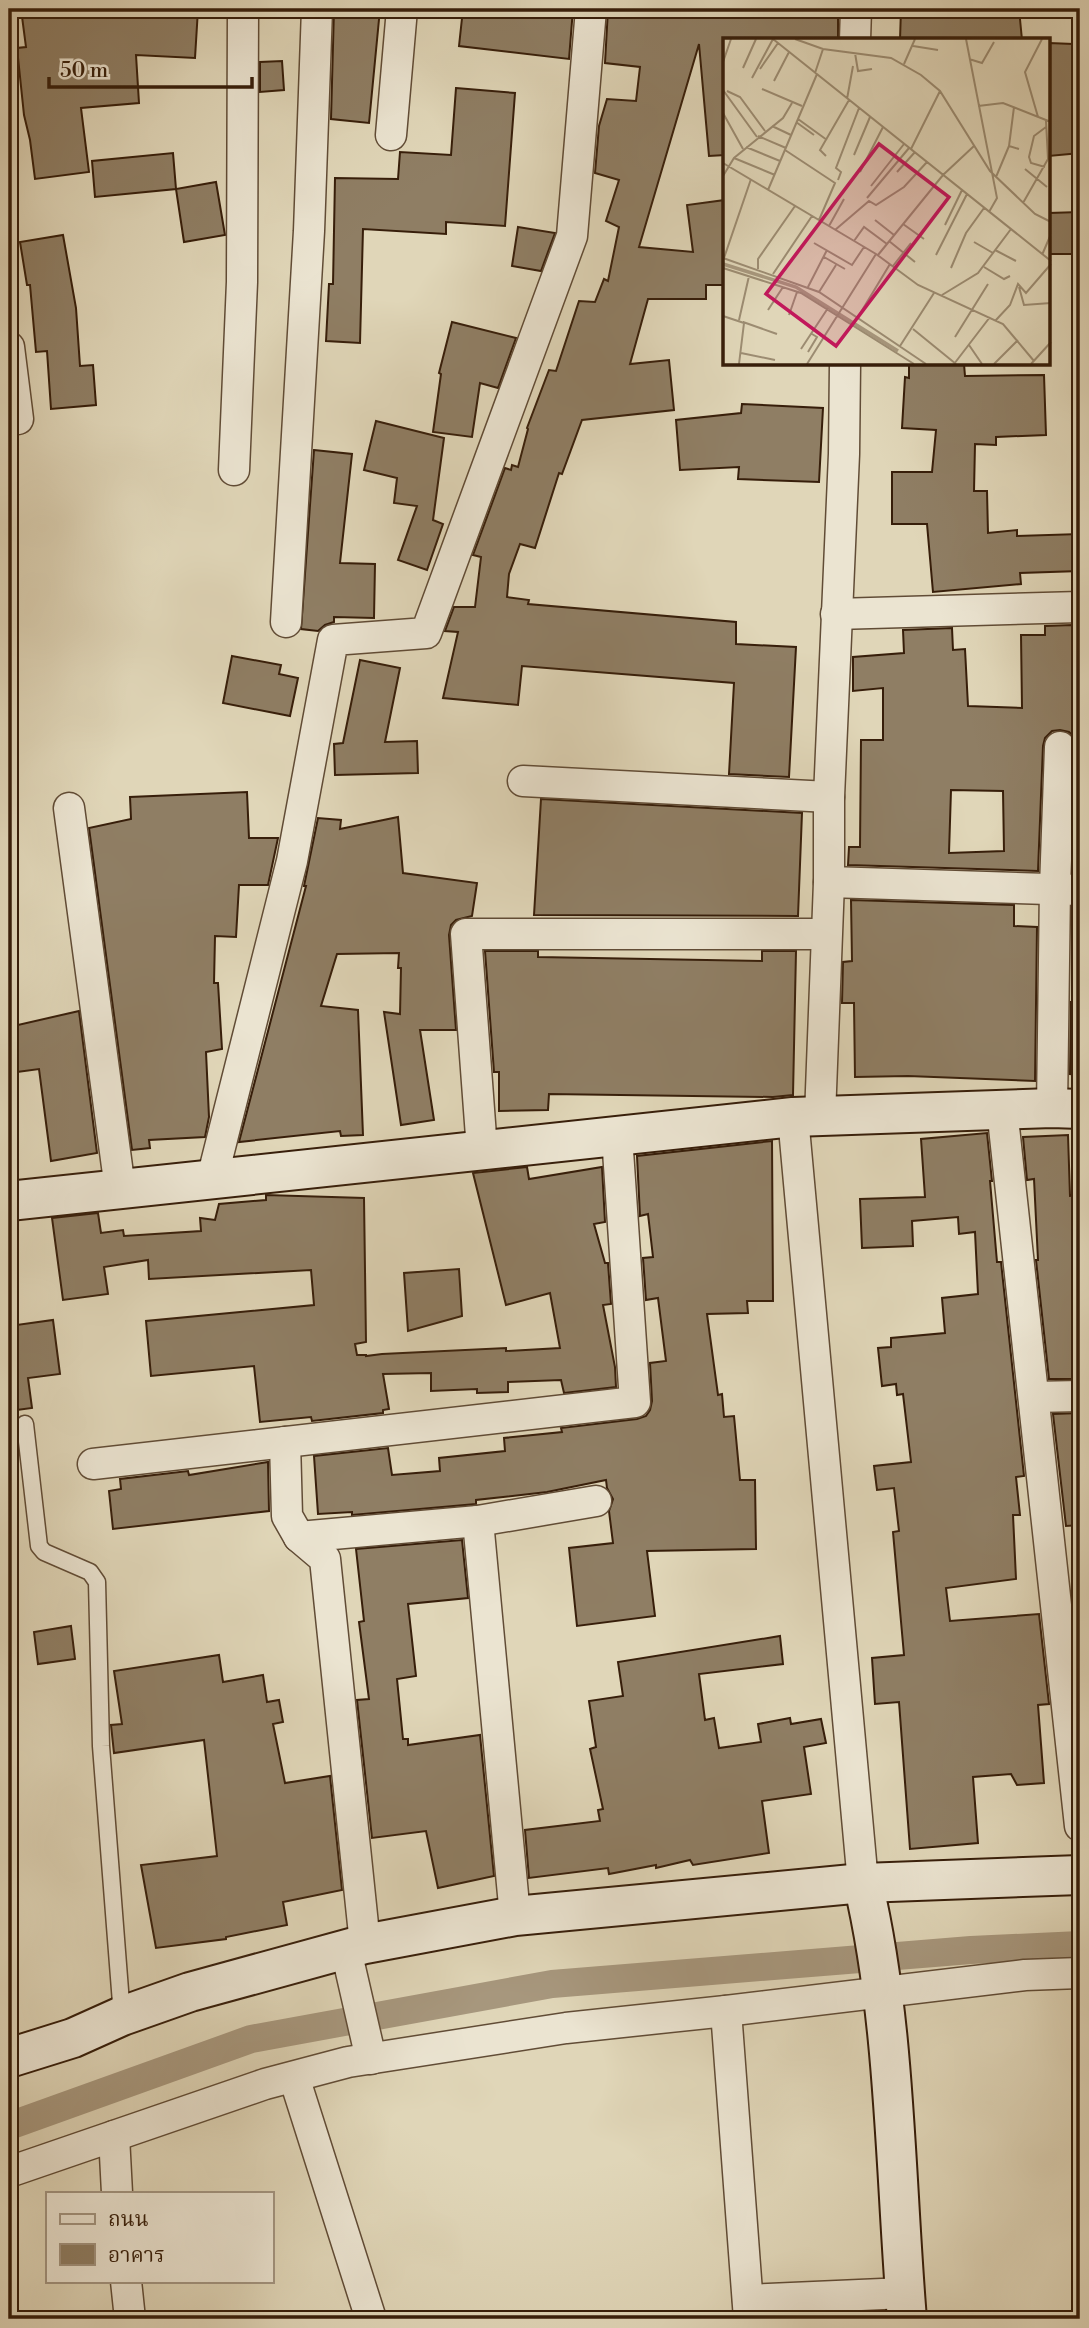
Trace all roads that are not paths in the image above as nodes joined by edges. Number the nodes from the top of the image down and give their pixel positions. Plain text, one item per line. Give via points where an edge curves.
1 (243, 9) edge
2 (317, 9) edge
3 (402, 9) edge
4 (591, 9) edge
5 (856, 9) edge
6 (855, 38) edge
7 (391, 135) dead end
8 (9, 348) edge
9 (845, 366) edge
10 (18, 419) dead end
11 (234, 470) dead end
12 (1080, 607) edge
13 (836, 614) junction
14 (286, 622) dead end
15 (1060, 747) dead end
16 (523, 781) dead end
17 (829, 797) junction
18 (69, 808) dead end
19 (829, 882) junction
20 (1068, 889) edge
21 (825, 934) junction
22 (1066, 1108) edge
23 (1002, 1109) junction
24 (806, 1116) junction
25 (617, 1136) junction
26 (482, 1150) junction
27 (212, 1180) junction
28 (120, 1189) junction
29 (9, 1201) edge
30 (1080, 1396) edge
31 (1034, 1397) junction
32 (25, 1424) dead end
33 (285, 1442) junction
34 (93, 1464) dead end
35 (596, 1502) dead end
36 (478, 1521) junction
37 (299, 1537) junction
38 (1069, 1600) edge
39 (1080, 1826) edge
40 (1080, 1875) edge
41 (867, 1899) junction
42 (515, 1916) junction
43 (356, 1947) junction
44 (1080, 1973) edge
45 (881, 1983) junction
46 (726, 2011) junction
47 (122, 2016) junction
48 (9, 2058) edge
49 (371, 2059) junction
50 (295, 2077) junction
51 (114, 2136) junction
52 (9, 2172) edge
53 (117, 2192) edge
54 (126, 2282) edge
55 (906, 2306) edge
56 (749, 2310) edge
57 (130, 2319) edge
58 (371, 2319) edge

1 - 11 street via 242,282
2 - 14 street
3 - 7 street
4 - 27 street via 572,236 426,633 334,640 292,861
5 - 6 street
8 - 10 street
9 - 13 street
12 - 13 street
13 - 17 street
15 - 20 street
16 - 17 street
17 - 19 street
18 - 28 street
19 - 20 street
19 - 21 street
20 - 22 street
21 - 24 street
21 - 26 street via 466,934
22 - 23 street
23 - 24 street
23 - 31 street
24 - 25 street
24 - 41 street
25 - 26 street
25 - 33 street via 635,1402
26 - 27 street
27 - 28 street
28 - 29 street
30 - 31 street
31 - 38 street
32 - 47 lane via 39,1546 90,1572 97,1582 102,1746
33 - 34 street
33 - 37 street via 287,1516
35 - 36 street
36 - 37 street
36 - 42 street
37 - 43 street via 325,1559
38 - 39 street
40 - 41 street
41 - 42 street
41 - 45 street
42 - 43 street
43 - 47 street via 190,1992
43 - 49 street
44 - 45 street
45 - 46 street
45 - 55 street
46 - 49 street via 566,2028
46 - 56 street
47 - 48 street via 73,2038
49 - 50 street
50 - 51 street
50 - 58 street
51 - 52 street
51 - 53 street
54 - 57 street
55 - 56 street

